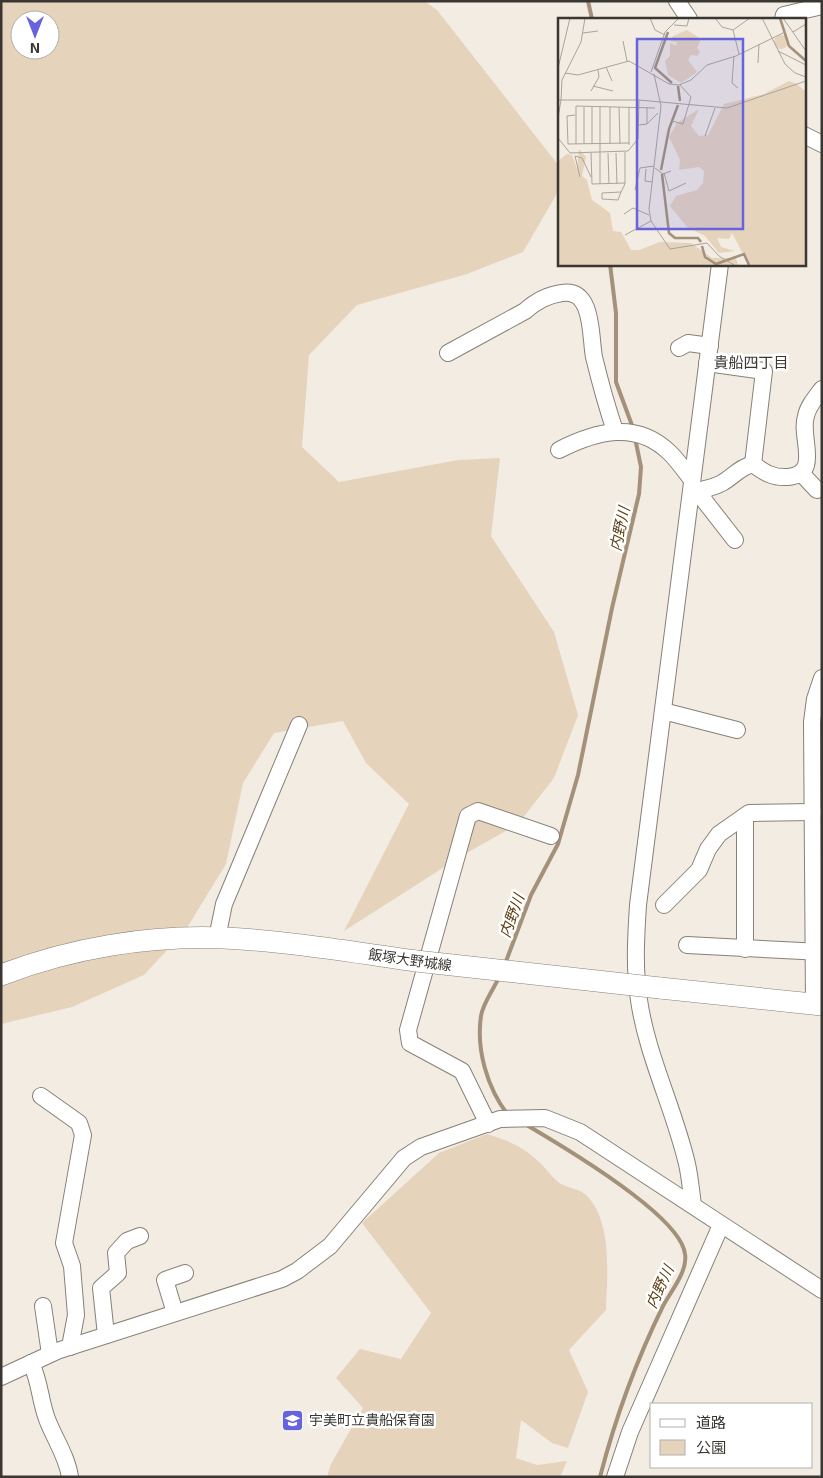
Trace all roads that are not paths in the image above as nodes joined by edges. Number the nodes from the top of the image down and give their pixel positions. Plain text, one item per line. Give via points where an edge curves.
1 (677, 1) edge
2 (822, 6) edge
3 (689, 18) edge
4 (783, 18) edge
5 (806, 136) edge
6 (822, 144) edge
7 (720, 265) edge
8 (710, 346) junction
9 (679, 348) dead end
10 (448, 354) dead end
11 (708, 363) junction
12 (822, 389) edge
13 (619, 431) junction
14 (559, 450) dead end
15 (753, 464) junction
16 (801, 473) junction
17 (696, 487) junction
18 (817, 490) dead end
19 (735, 540) dead end
20 (822, 678) edge
21 (663, 711) junction
22 (299, 725) dead end
23 (737, 730) dead end
24 (812, 812) junction
25 (745, 816) junction
26 (551, 836) dead end
27 (664, 905) dead end
28 (217, 938) junction
29 (686, 945) dead end
30 (745, 948) junction
31 (818, 952) edge
32 (1, 975) edge
33 (818, 1005) edge
34 (41, 1096) dead end
35 (494, 1122) junction
36 (693, 1205) junction
37 (721, 1224) junction
38 (140, 1236) dead end
39 (185, 1273) dead end
40 (822, 1290) edge
41 (43, 1306) dead end
42 (175, 1313) junction
43 (106, 1335) junction
44 (70, 1347) junction
45 (50, 1354) junction
46 (31, 1363) junction
47 (1, 1377) edge
48 (70, 1477) edge
49 (615, 1477) edge

1 - 3 street
2 - 4 street via 784,15
5 - 6 street
7 - 8 street
8 - 9 street via 688,343
8 - 11 street
10 - 13 street via 525,311 535,302 567,292 578,296 592,328 596,364
11 - 15 street via 764,371
11 - 17 street
12 - 16 street via 806,415 807,463
13 - 14 street via 584,437
13 - 17 street via 650,439 670,453
15 - 16 street via 776,477
15 - 17 street via 743,466 722,483
16 - 18 street
17 - 19 street
17 - 21 street
20 - 24 street via 812,722
21 - 23 street
21 - 36 street via 638,905 636,954 643,1019 687,1164
22 - 28 street via 224,904
24 - 25 street via 749,813
24 - 31 street
25 - 27 street via 720,834 708,849 699,870
25 - 30 street
26 - 35 street via 478,811 468,816 408,1030 410,1043 462,1071
28 - 32 main road, 飯塚大野城線 via 125,943 28,965
28 - 33 main road, 飯塚大野城線, bridge
29 - 30 street
30 - 31 street
31 - 33 street
34 - 44 street via 79,1123 83,1135 64,1243 72,1266 76,1315
35 - 36 street via 542,1118 559,1122 580,1132
35 - 42 street via 421,1147 404,1158 330,1246 297,1271 282,1279
36 - 37 street
37 - 40 street
37 - 49 street via 630,1432
38 - 43 street via 127,1241 116,1253 118,1272 102,1288
39 - 42 street via 165,1280
41 - 45 street
42 - 43 street
43 - 44 street
44 - 45 street
45 - 46 street
46 - 47 street
46 - 48 street via 46,1418

